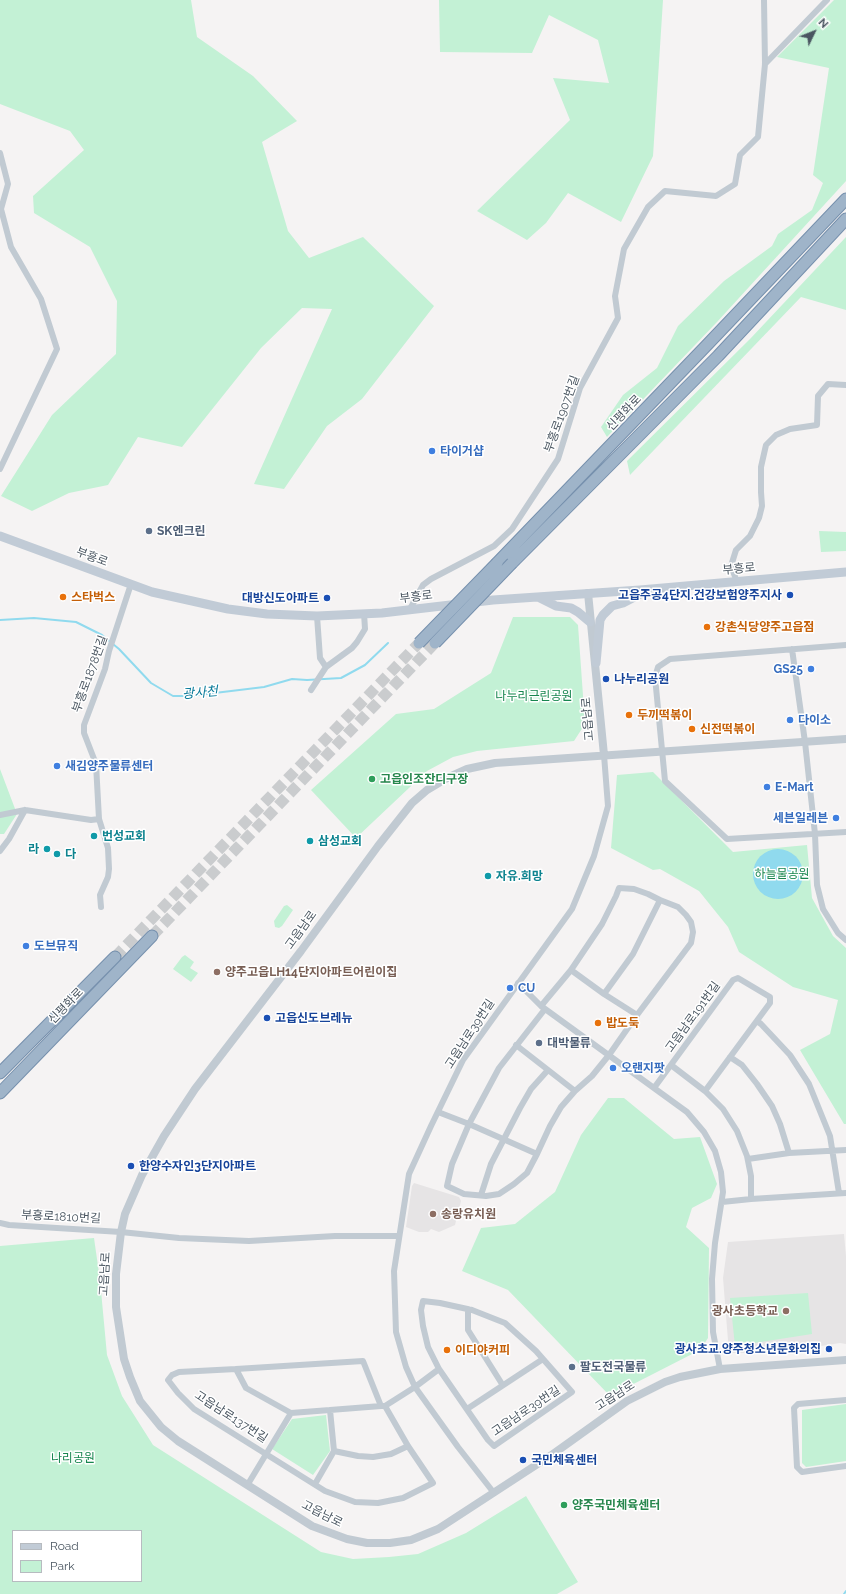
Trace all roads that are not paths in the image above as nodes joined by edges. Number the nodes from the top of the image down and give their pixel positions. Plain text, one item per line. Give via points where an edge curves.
1 (764, 0) edge
2 (827, 0) edge
3 (765, 64) junction
4 (0, 152) edge
5 (846, 199) edge
6 (846, 219) edge
7 (846, 385) edge
8 (0, 469) edge
9 (0, 536) edge
10 (846, 572) edge
11 (737, 582) junction
12 (131, 584) junction
13 (649, 590) junction
14 (588, 593) junction
15 (536, 596) junction
16 (410, 609) junction
17 (364, 613) junction
18 (317, 616) junction
19 (590, 622) junction
20 (419, 643) tunnel mouth
21 (435, 643) tunnel mouth
22 (846, 645) edge
23 (792, 649) junction
24 (596, 663) junction
25 (326, 667) junction
26 (311, 690) dead end
27 (846, 739) edge
28 (805, 742) junction
29 (662, 752) junction
30 (604, 755) junction
31 (25, 810) junction
32 (0, 815) edge
33 (99, 819) junction
34 (846, 832) edge
35 (816, 834) junction
36 (0, 851) edge
37 (660, 900) junction
38 (101, 907) dead end
39 (152, 936) tunnel mouth
40 (846, 940) edge
41 (115, 957) tunnel mouth
42 (571, 970) junction
43 (518, 983) junction
44 (604, 994) junction
45 (543, 1008) junction
46 (637, 1015) junction
47 (756, 1021) junction
48 (516, 1045) junction
49 (609, 1055) junction
50 (730, 1057) junction
51 (671, 1065) junction
52 (548, 1070) junction
53 (0, 1073) edge
54 (654, 1088) junction
55 (575, 1090) junction
56 (705, 1091) junction
57 (0, 1094) edge
58 (438, 1112) junction
59 (469, 1124) junction
60 (503, 1139) junction
61 (846, 1150) edge
62 (833, 1151) junction
63 (789, 1153) junction
64 (537, 1154) junction
65 (748, 1159) junction
66 (843, 1193) edge
67 (481, 1195) junction
68 (751, 1199) junction
69 (722, 1202) junction
70 (0, 1223) edge
71 (121, 1232) junction
72 (399, 1236) junction
73 (468, 1309) junction
74 (543, 1359) junction
75 (846, 1360) edge
76 (236, 1369) junction
77 (720, 1369) junction
78 (439, 1370) junction
79 (502, 1384) junction
80 (415, 1387) junction
81 (846, 1400) edge
82 (383, 1406) junction
83 (466, 1409) junction
84 (330, 1410) junction
85 (291, 1413) junction
86 (408, 1446) junction
87 (334, 1451) junction
88 (266, 1454) junction
89 (846, 1466) edge
90 (248, 1484) junction
91 (316, 1484) junction
92 (494, 1493) junction

1 - 3 street, 부흥로1907번길
2 - 3 street
3 - 16 street, 부흥로1907번길 via 758,137 740,155 735,184 716,196 665,191 648,207 624,249 615,296 618,318 580,388 558,459 512,529 494,546 423,585
4 - 8 street via 8,184 1,209 11,247 41,299 57,349
5 - 20 highway, 신평화로, bridge
6 - 21 highway, bridge via 718,356
7 - 11 street via 828,384 818,396 817,425 790,428 766,444 761,467 762,506 759,518 750,536 736,550 731,566
9 - 12 main road, 부흥로
10 - 11 main road, 부흥로
11 - 13 main road, 부흥로
12 - 18 main road, 부흥로 via 167,596 228,609
12 - 33 street, 부흥로1878번길 via 105,669 84,725 84,734 96,764
13 - 14 main road, 부흥로
13 - 24 main road via 612,606 603,615 600,620
14 - 15 main road, 부흥로
14 - 19 street, 고읍남로
15 - 16 main road, 부흥로
15 - 19 main road via 556,606 571,608
16 - 17 main road, 부흥로
17 - 18 main road, 부흥로
17 - 25 street via 365,629 357,642
18 - 25 street via 320,658
19 - 24 street, 고읍남로
22 - 23 street
23 - 28 street
23 - 29 street via 670,659 658,668 655,677
24 - 30 street, 고읍남로
25 - 26 street
27 - 28 street
28 - 29 street
28 - 35 street
29 - 30 street
29 - 35 street via 665,781 727,838
30 - 43 street, 고읍남로39번길 via 608,806 594,856 572,909
30 - 71 street, 고읍남로 via 481,765 447,778 412,803 195,1089 142,1174
31 - 32 street
31 - 33 street
31 - 36 street via 10,839
33 - 38 street, 부흥로1878번길 via 109,858 108,877 100,895
34 - 35 street
35 - 40 street via 817,885 823,908 838,933
37 - 42 street via 634,889 619,888 602,924
37 - 44 street via 633,954
37 - 46 street via 678,908 686,915 694,932 691,943
39 - 57 highway, 신평화로
41 - 53 highway, 신평화로
42 - 44 street
42 - 45 street
43 - 45 street
43 - 58 street, 고읍남로39번길 via 463,1060
44 - 46 street
45 - 48 street
45 - 49 street
46 - 49 street
47 - 50 street, 고읍남로191번길
47 - 51 street, 고읍남로191번길 via 770,1003 770,997 738,978
47 - 62 street via 790,1055 809,1084 830,1136
48 - 52 street
48 - 59 street via 499,1068
49 - 54 street
49 - 55 street via 592,1076
50 - 56 street, 고읍남로191번길
50 - 63 street via 758,1084 772,1106
51 - 54 street, 고읍남로191번길
51 - 56 street, 고읍남로191번길
52 - 55 street
52 - 60 street via 531,1089
54 - 69 street via 687,1112 704,1132 715,1151 721,1172
55 - 64 street via 558,1113
56 - 65 street, 고읍남로191번길 via 723,1109 737,1131
58 - 59 street
58 - 72 street, 고읍남로39번길 via 409,1174
59 - 60 street
59 - 67 street via 452,1164 447,1186 464,1194
60 - 64 street
60 - 67 street via 490,1164
61 - 62 street
62 - 63 street
62 - 66 street
63 - 65 street
64 - 67 street via 527,1173 514,1184 500,1194
65 - 68 street, 고읍남로191번길
66 - 68 street
68 - 69 street
69 - 77 street via 712,1279 713,1332
70 - 71 street, 부흥로1810번길
71 - 72 street, 부흥로1810번길 via 249,1241 335,1236
71 - 90 street, 고읍남로 via 116,1274 116,1307 124,1358 140,1401 169,1435
72 - 80 street, 고읍남로39번길 via 394,1271 396,1332
73 - 74 street, 고읍남로39번길 via 505,1323
73 - 78 street, 고읍남로39번길 via 423,1301 423,1326 428,1347
73 - 79 street via 468,1330
74 - 79 street
74 - 83 street, 고읍남로39번길 via 572,1392 494,1446
75 - 77 street, 고읍남로
76 - 82 street, 고읍남로137번길 via 363,1361
76 - 85 street via 246,1388
76 - 88 street, 고읍남로137번길 via 179,1372 168,1380 194,1409
77 - 92 street, 고읍남로 via 680,1377 636,1396
78 - 80 street
78 - 83 street, 고읍남로39번길
79 - 83 street
80 - 82 street
80 - 92 street, 고읍남로39번길
81 - 89 street via 798,1404 794,1408 797,1467 802,1472
82 - 84 street
82 - 86 street, 고읍남로137번길
84 - 85 street
84 - 87 street
85 - 88 street, 고읍남로137번길
86 - 87 street via 391,1454 373,1457
86 - 91 street, 고읍남로137번길 via 433,1483 403,1498 378,1503 355,1502 325,1491
87 - 91 street
88 - 90 street, 고읍남로137번길
88 - 91 street, 고읍남로137번길
90 - 92 street, 고읍남로 via 312,1526 347,1539 367,1543 411,1540 438,1529

